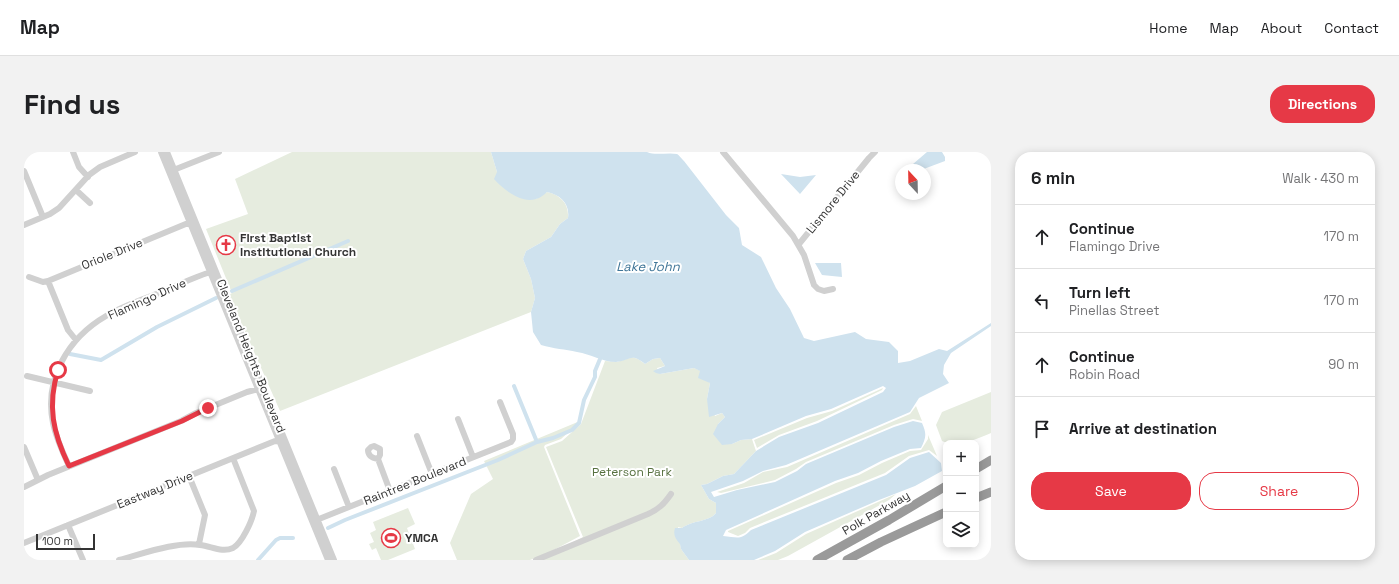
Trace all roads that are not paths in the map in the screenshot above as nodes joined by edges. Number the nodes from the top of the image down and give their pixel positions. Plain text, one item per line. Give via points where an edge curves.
1 (73, 152) edge
2 (135, 152) edge
3 (161, 152) edge
4 (167, 152) edge
5 (219, 152) edge
6 (723, 152) edge
7 (875, 152) edge
8 (24, 171) edge
9 (172, 171) junction
10 (88, 177) junction
11 (76, 190) junction
12 (90, 203) dead end
13 (43, 217) junction
14 (192, 221) junction
15 (24, 225) edge
16 (799, 244) junction
17 (213, 271) junction
18 (30, 277) dead end
19 (48, 281) junction
20 (833, 289) dead end
21 (76, 340) junction
22 (26, 376) dead end
23 (54, 383) junction
24 (261, 388) junction
25 (90, 391) dead end
26 (500, 402) dead end
27 (458, 419) dead end
28 (416, 436) dead end
29 (284, 442) junction
30 (24, 447) edge
31 (473, 457) junction
32 (232, 458) junction
33 (378, 459) dead end
34 (991, 460) edge
35 (69, 466) junction
36 (979, 467) edge
37 (334, 469) dead end
38 (432, 474) junction
39 (189, 476) junction
40 (38, 480) junction
41 (24, 487) edge
42 (943, 488) edge
43 (390, 491) junction
44 (991, 492) edge
45 (671, 494) dead end
46 (979, 497) edge
47 (349, 508) junction
48 (943, 513) edge
49 (315, 520) junction
50 (68, 525) junction
51 (24, 543) edge
52 (200, 544) junction
53 (83, 560) edge
54 (119, 560) edge
55 (328, 560) edge
56 (334, 560) edge
57 (536, 560) edge
58 (817, 560) edge
59 (847, 560) edge

1 - 10 street via 79,167
2 - 10 street via 100,167
3 - 9 street, Cleveland Heights Boulevard
4 - 9 street, Cleveland Heights Boulevard
5 - 9 street
6 - 16 street, Lismore Drive
7 - 16 street, Lismore Drive
8 - 13 street
9 - 14 street, Cleveland Heights Boulevard
10 - 11 street
11 - 12 street
11 - 13 street via 58,208
13 - 15 street
14 - 17 street, Cleveland Heights Boulevard
14 - 19 street, Oriole Drive
16 - 20 street via 814,285 824,291
17 - 21 street, Flamingo Drive via 117,311 95,324
17 - 24 street, Cleveland Heights Boulevard
18 - 19 street via 43,282
19 - 21 street via 68,330
21 - 23 street, Flamingo Drive via 62,360
22 - 23 street
23 - 25 street
23 - 35 street, Flamingo Drive via 51,407 53,424
24 - 29 street, Cleveland Heights Boulevard
24 - 35 street
26 - 31 street, Raintree Boulevard via 513,435 511,442
27 - 31 street
28 - 38 street
29 - 32 street, Eastway Drive via 275,441
29 - 49 street, Cleveland Heights Boulevard
30 - 40 street
31 - 38 street, Raintree Boulevard
32 - 39 street, Eastway Drive
32 - 52 street via 253,508 253,515 241,541 232,549 219,550
33 - 43 street
34 - 36 highway
35 - 40 street
37 - 47 street
38 - 43 street, Raintree Boulevard
39 - 50 street, Eastway Drive
39 - 52 street via 205,515
40 - 41 street
42 - 58 highway, Polk Parkway
43 - 47 street, Raintree Boulevard
44 - 46 highway
45 - 57 street via 665,504 648,514
47 - 49 street, Raintree Boulevard
48 - 59 highway
49 - 55 street, Cleveland Heights Boulevard
49 - 56 street, Cleveland Heights Boulevard
50 - 51 street, Eastway Drive
50 - 53 street
52 - 54 street via 176,545

